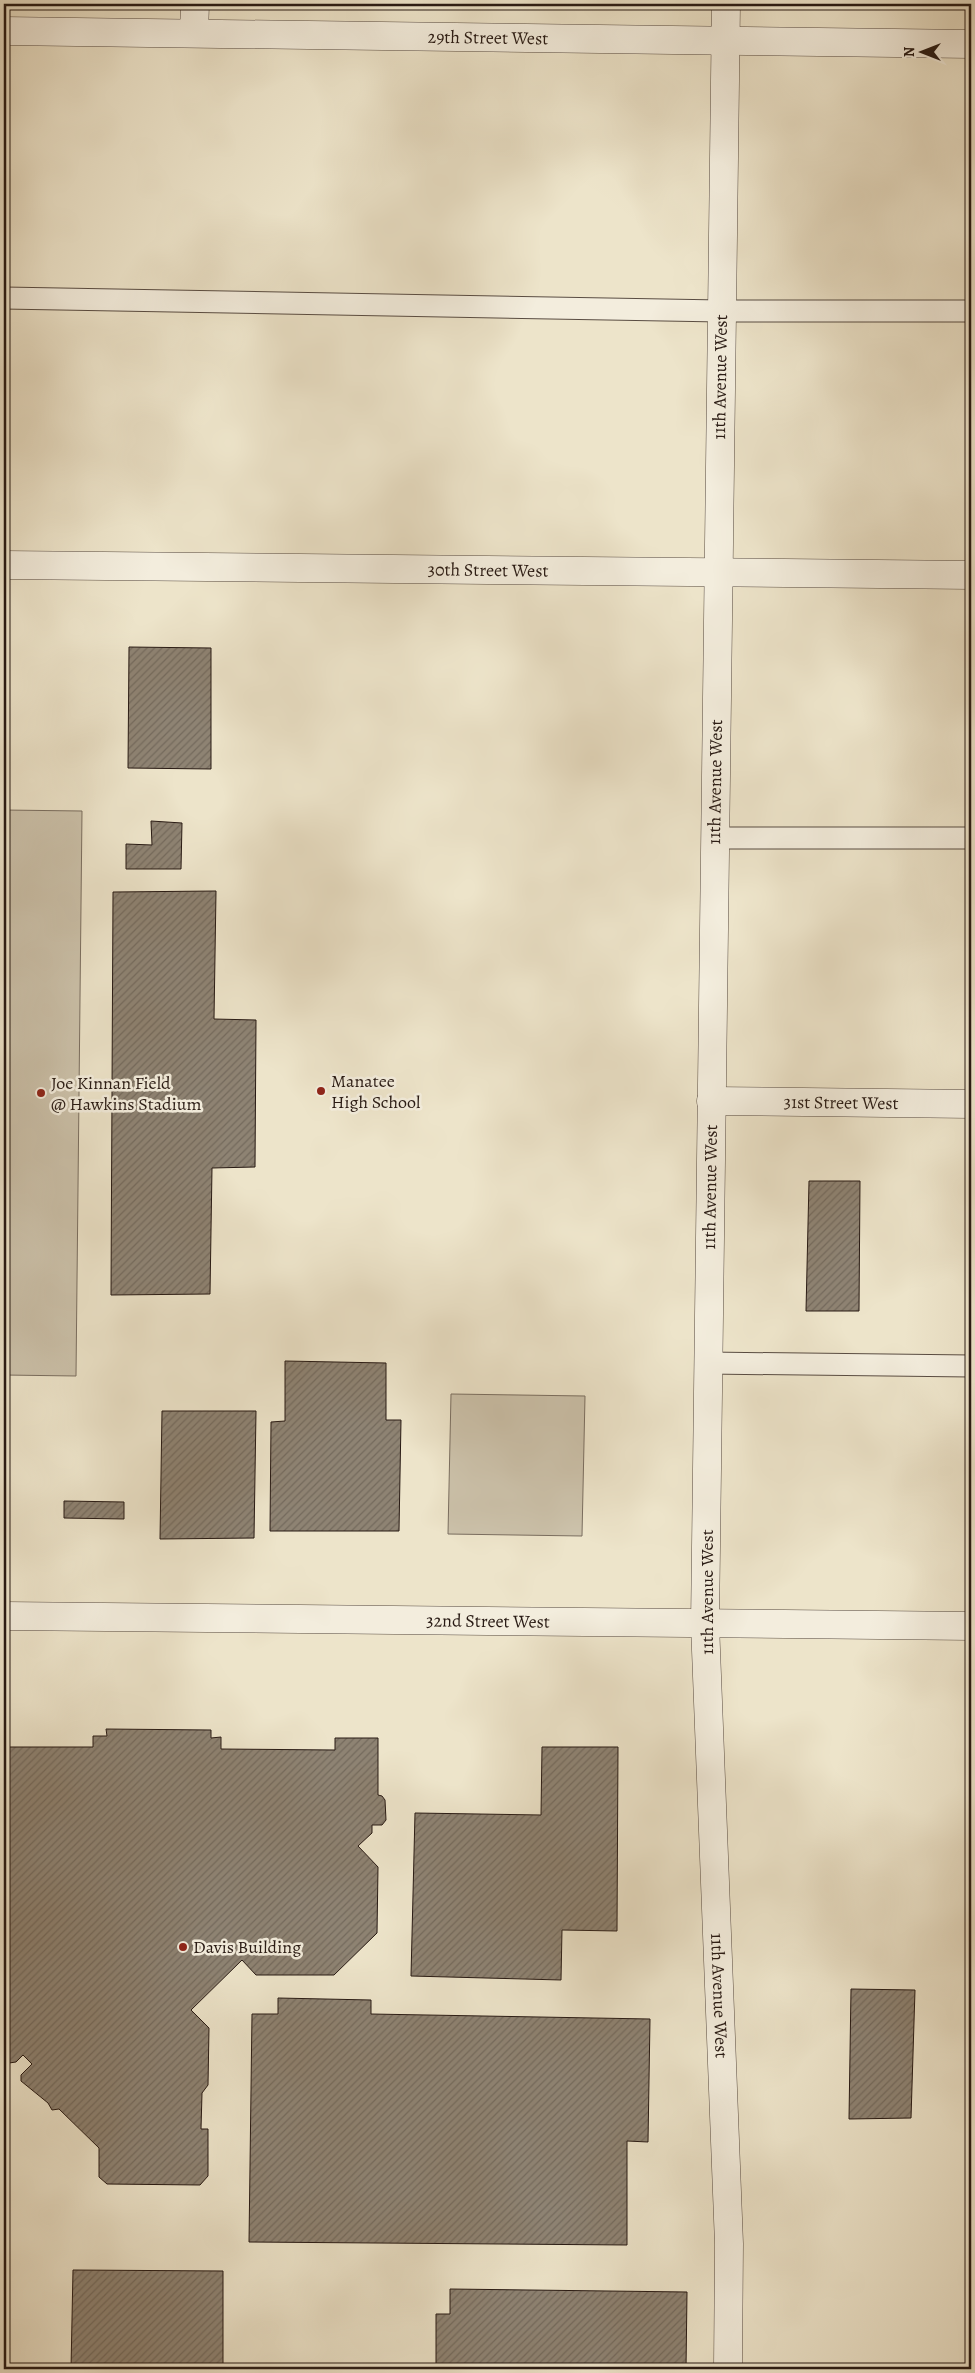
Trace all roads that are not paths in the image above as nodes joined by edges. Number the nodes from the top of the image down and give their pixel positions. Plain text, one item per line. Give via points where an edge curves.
1 (195, 4) edge
2 (726, 4) edge
3 (4, 32) edge
4 (194, 34) junction
5 (725, 41) junction
6 (971, 44) edge
7 (4, 298) edge
8 (721, 311) junction
9 (971, 311) edge
10 (4, 565) edge
11 (717, 573) junction
12 (971, 575) edge
13 (714, 838) junction
14 (971, 838) edge
15 (711, 1101) junction
16 (971, 1104) edge
17 (708, 1363) junction
18 (971, 1366) edge
19 (4, 1616) edge
20 (706, 1624) junction
21 (971, 1626) edge
22 (728, 2369) edge

1 - 4 street
2 - 5 street, 11th Avenue West
3 - 4 street, 29th Street West
4 - 5 street, 29th Street West
5 - 6 street, 29th Street West
5 - 8 street, 11th Avenue West
7 - 8 lane
8 - 9 lane
8 - 11 street, 11th Avenue West
10 - 11 street, 30th Street West
11 - 12 street, 30th Street West
11 - 13 street, 11th Avenue West
13 - 14 lane
13 - 15 street, 11th Avenue West
15 - 16 street, 31st Street West
15 - 17 street, 11th Avenue West
17 - 18 lane
17 - 20 street, 11th Avenue West
19 - 20 street, 32nd Street West
20 - 21 street, 32nd Street West
20 - 22 street, 11th Avenue West via 729,2244

